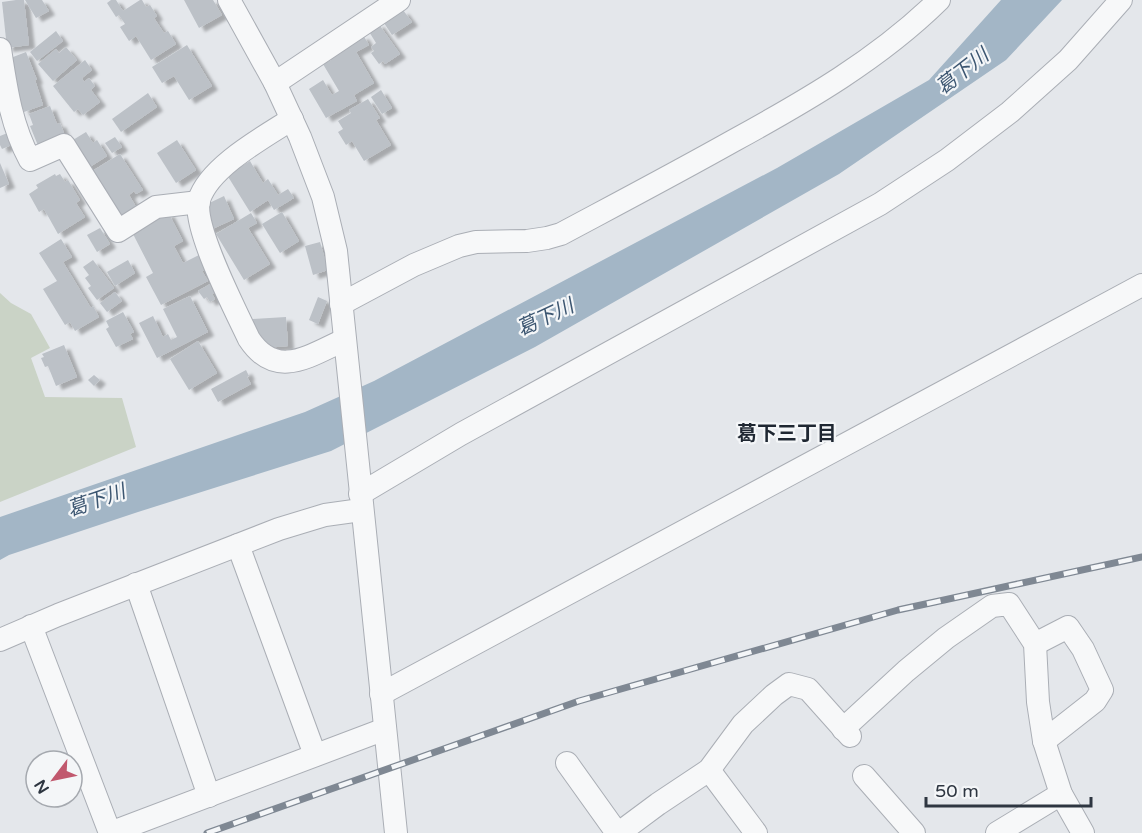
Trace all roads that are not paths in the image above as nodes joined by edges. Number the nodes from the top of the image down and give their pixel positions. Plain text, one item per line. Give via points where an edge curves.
1 (229, 0) edge
2 (399, 0) edge
3 (939, 0) edge
4 (1121, 0) edge
5 (0, 49) edge
6 (275, 83) junction
7 (292, 119) junction
8 (199, 202) junction
9 (1142, 285) edge
10 (340, 304) junction
11 (344, 340) junction
12 (361, 502) junction
13 (238, 545) junction
14 (136, 585) junction
15 (31, 627) junction
16 (0, 640) edge
17 (1035, 644) junction
18 (381, 694) junction
19 (385, 729) junction
20 (1044, 741) junction
21 (315, 755) junction
22 (567, 763) dead end
23 (709, 770) junction
24 (864, 776) dead end
25 (1061, 794) junction
26 (209, 795) junction
27 (396, 833) edge
28 (618, 833) edge
29 (756, 833) edge
30 (914, 833) edge
31 (997, 833) edge
32 (1083, 833) edge

1 - 6 street
2 - 6 street
3 - 10 street via 883,48 789,111 561,234 459,246
4 - 12 street via 1068,60 1010,112 947,160 880,204 461,434
5 - 8 street via 11,114 30,160 64,145 118,231 156,207
6 - 7 street
7 - 8 street via 230,160
7 - 10 street via 323,197 336,251
8 - 11 street via 198,215 207,245 256,350 278,362 291,362
9 - 18 street
10 - 11 street
11 - 12 street
12 - 13 street
12 - 18 street
13 - 14 street
13 - 21 street
14 - 15 street
14 - 26 street
15 - 16 street
15 - 26 street via 110,833
17 - 20 street
17 - 20 street via 1068,627 1102,690 1095,701
17 - 23 street via 1009,604 992,606 938,644 846,732 808,689 789,684 743,724
18 - 19 street
19 - 21 street
19 - 27 street
20 - 25 street
21 - 26 street
22 - 28 street
23 - 28 street
23 - 29 street
24 - 30 street
25 - 31 street
25 - 32 street

